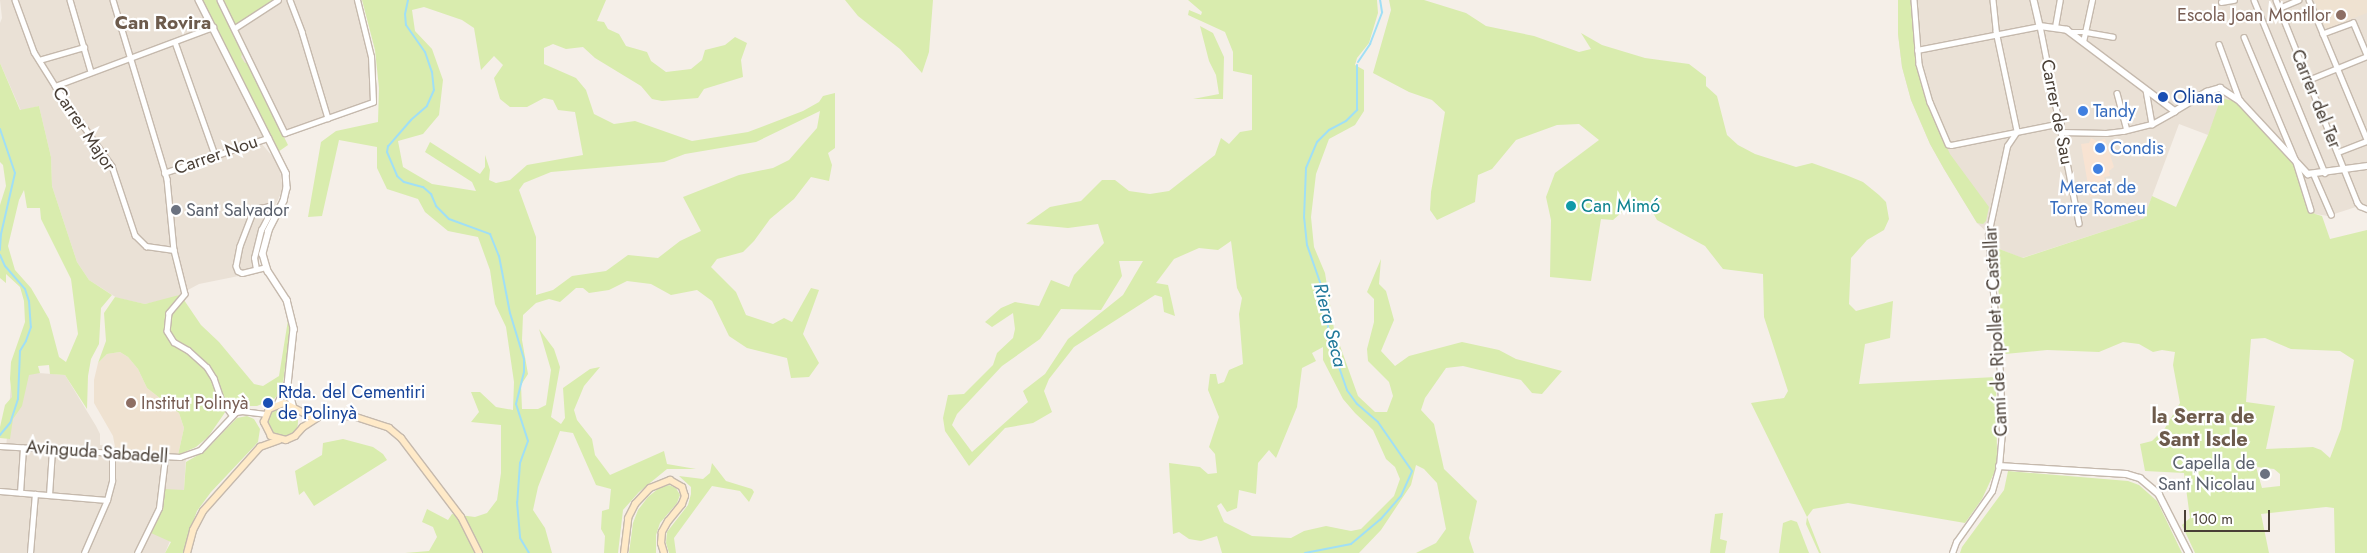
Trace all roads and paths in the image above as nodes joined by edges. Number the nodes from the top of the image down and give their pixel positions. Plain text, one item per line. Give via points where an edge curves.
1 (14, 0) edge
2 (70, 0) edge
3 (113, 0) edge
4 (200, 0) edge
5 (220, 0) edge
6 (278, 0) edge
7 (290, 0) edge
8 (357, 0) edge
9 (1914, 0) edge
10 (1993, 0) edge
11 (2034, 0) edge
12 (2060, 0) edge
13 (2092, 0) edge
14 (2234, 0) edge
15 (2254, 0) edge
16 (2276, 0) edge
17 (2298, 0) edge
18 (2310, 0) edge
19 (2220, 2) dead end
20 (2279, 8) junction
21 (2040, 26) junction
22 (213, 27) junction
23 (2054, 27) junction
24 (235, 28) junction
25 (2070, 32) junction
26 (2086, 32) junction
27 (2323, 34) junction
28 (1997, 36) junction
29 (2113, 37) dead end
30 (2244, 37) dead end
31 (175, 42) junction
32 (2083, 42) junction
33 (2219, 44) dead end
34 (84, 48) junction
35 (1917, 50) junction
36 (2367, 56) edge
37 (130, 57) junction
38 (39, 60) junction
39 (2337, 68) junction
40 (91, 72) junction
41 (2308, 80) junction
42 (55, 86) junction
43 (2146, 90) junction
44 (2118, 93) dead end
45 (2240, 101) junction
46 (2173, 110) junction
47 (328, 118) junction
48 (2061, 123) junction
49 (2152, 124) junction
50 (2127, 130) junction
51 (2017, 131) junction
52 (2062, 132) junction
53 (268, 138) junction
54 (2367, 140) edge
55 (2338, 152) junction
56 (215, 155) junction
57 (2295, 159) junction
58 (2367, 166) edge
59 (2345, 170) junction
60 (164, 173) junction
61 (2325, 173) junction
62 (2314, 175) junction
63 (2311, 210) dead end
64 (2367, 210) edge
65 (2331, 214) dead end
66 (2079, 223) dead end
67 (174, 250) junction
68 (266, 267) junction
69 (256, 269) junction
70 (288, 385) junction
71 (279, 403) junction
72 (293, 405) junction
73 (299, 412) junction
74 (265, 414) junction
75 (232, 416) junction
76 (317, 418) junction
77 (266, 429) junction
78 (300, 430) junction
79 (280, 440) junction
80 (0, 446) edge
81 (260, 447) junction
82 (23, 448) junction
83 (52, 450) junction
84 (112, 454) junction
85 (165, 458) junction
86 (2000, 466) junction
87 (0, 492) edge
88 (20, 493) junction
89 (34, 494) junction
90 (49, 495) junction
91 (107, 500) junction
92 (30, 553) edge
93 (84, 553) edge
94 (137, 553) edge
95 (187, 553) edge
96 (479, 553) edge
97 (624, 553) edge
98 (664, 553) edge
99 (1952, 553) edge
100 (2189, 553) edge

1 - 38 street, Carrer Major
2 - 34 street
3 - 37 street
4 - 22 street
5 - 24 street
6 - 24 street
7 - 47 street
8 - 47 street via 371,57 373,102
9 - 35 street
10 - 28 street
11 - 21 street, Carrer de Sau
12 - 23 street
13 - 26 street
14 - 19 street
15 - 61 street
16 - 20 street, Carrer del Ter
17 - 20 street
18 - 27 street
20 - 41 street, Carrer del Ter
21 - 23 street
21 - 28 street
21 - 48 street, Carrer de Sau
22 - 31 street
22 - 53 street
23 - 25 street
24 - 47 street via 285,133
25 - 26 street
25 - 32 street
26 - 29 street
26 - 32 street
27 - 36 street via 2353,23
27 - 39 street
28 - 35 street
28 - 51 street
30 - 57 street
31 - 37 street
31 - 56 street
32 - 43 street
33 - 45 street
34 - 38 street
34 - 40 street
35 - 51 street via 1930,102 1951,145
36 - 39 street
37 - 40 street
37 - 60 street
38 - 42 street, Carrer Major
39 - 41 street
39 - 54 street
40 - 42 street
41 - 55 street, Carrer del Ter
42 - 67 street, Carrer Major via 112,166 135,235 146,246
43 - 46 street
43 - 49 street
44 - 50 street
45 - 46 street via 2216,88
45 - 57 street
46 - 49 street
48 - 51 street
48 - 52 street, Carrer de Sau
49 - 50 street
50 - 52 street
51 - 86 street, Camí de Ripollet a Castellar via 2007,146 1988,235 2000,364
52 - 66 street, Carrer de Sau
53 - 56 street, Carrer Nou
53 - 68 street via 286,173 287,188 264,245
54 - 55 street
55 - 59 street, Carrer del Ter
56 - 60 street, Carrer Nou
57 - 62 street via 2308,174
57 - 63 street
58 - 59 street
59 - 61 street
59 - 64 street, Carrer del Ter via 2359,204
60 - 67 street
61 - 62 street
62 - 65 street
67 - 75 street via 185,294 169,313 167,331 174,342 206,367
68 - 69 street
68 - 70 street via 292,312 294,346
69 - 69 street via 238,272 240,246 256,209 268,207 271,211 261,230 254,258
70 - 71 street
70 - 72 street
71 - 72 main road
71 - 74 main road
72 - 73 main road
73 - 76 main road
73 - 78 main road
74 - 75 street via 242,411
74 - 77 main road
75 - 85 street, Avinguda Sabadell via 200,450
76 - 78 main road
76 - 96 main road via 352,416 384,425 395,433 461,517
77 - 79 main road
77 - 81 main road
78 - 79 main road via 291,439
79 - 81 main road
80 - 82 street, Avinguda Sabadell
81 - 95 main road via 203,511 193,530
82 - 83 street, Avinguda Sabadell
82 - 88 street
83 - 84 street, Avinguda Sabadell
83 - 90 street
84 - 85 street, Avinguda Sabadell
84 - 91 street via 112,481
85 - 94 street via 159,508
86 - 99 street, Camí de Ripollet a Castellar via 1992,492 1956,542
86 - 100 street via 2136,476 2159,494
87 - 88 street
88 - 89 street
89 - 90 street
89 - 92 street
90 - 91 street
91 - 93 street
97 - 98 main road via 628,518 635,504 650,488 670,480 682,487 685,496 662,532

